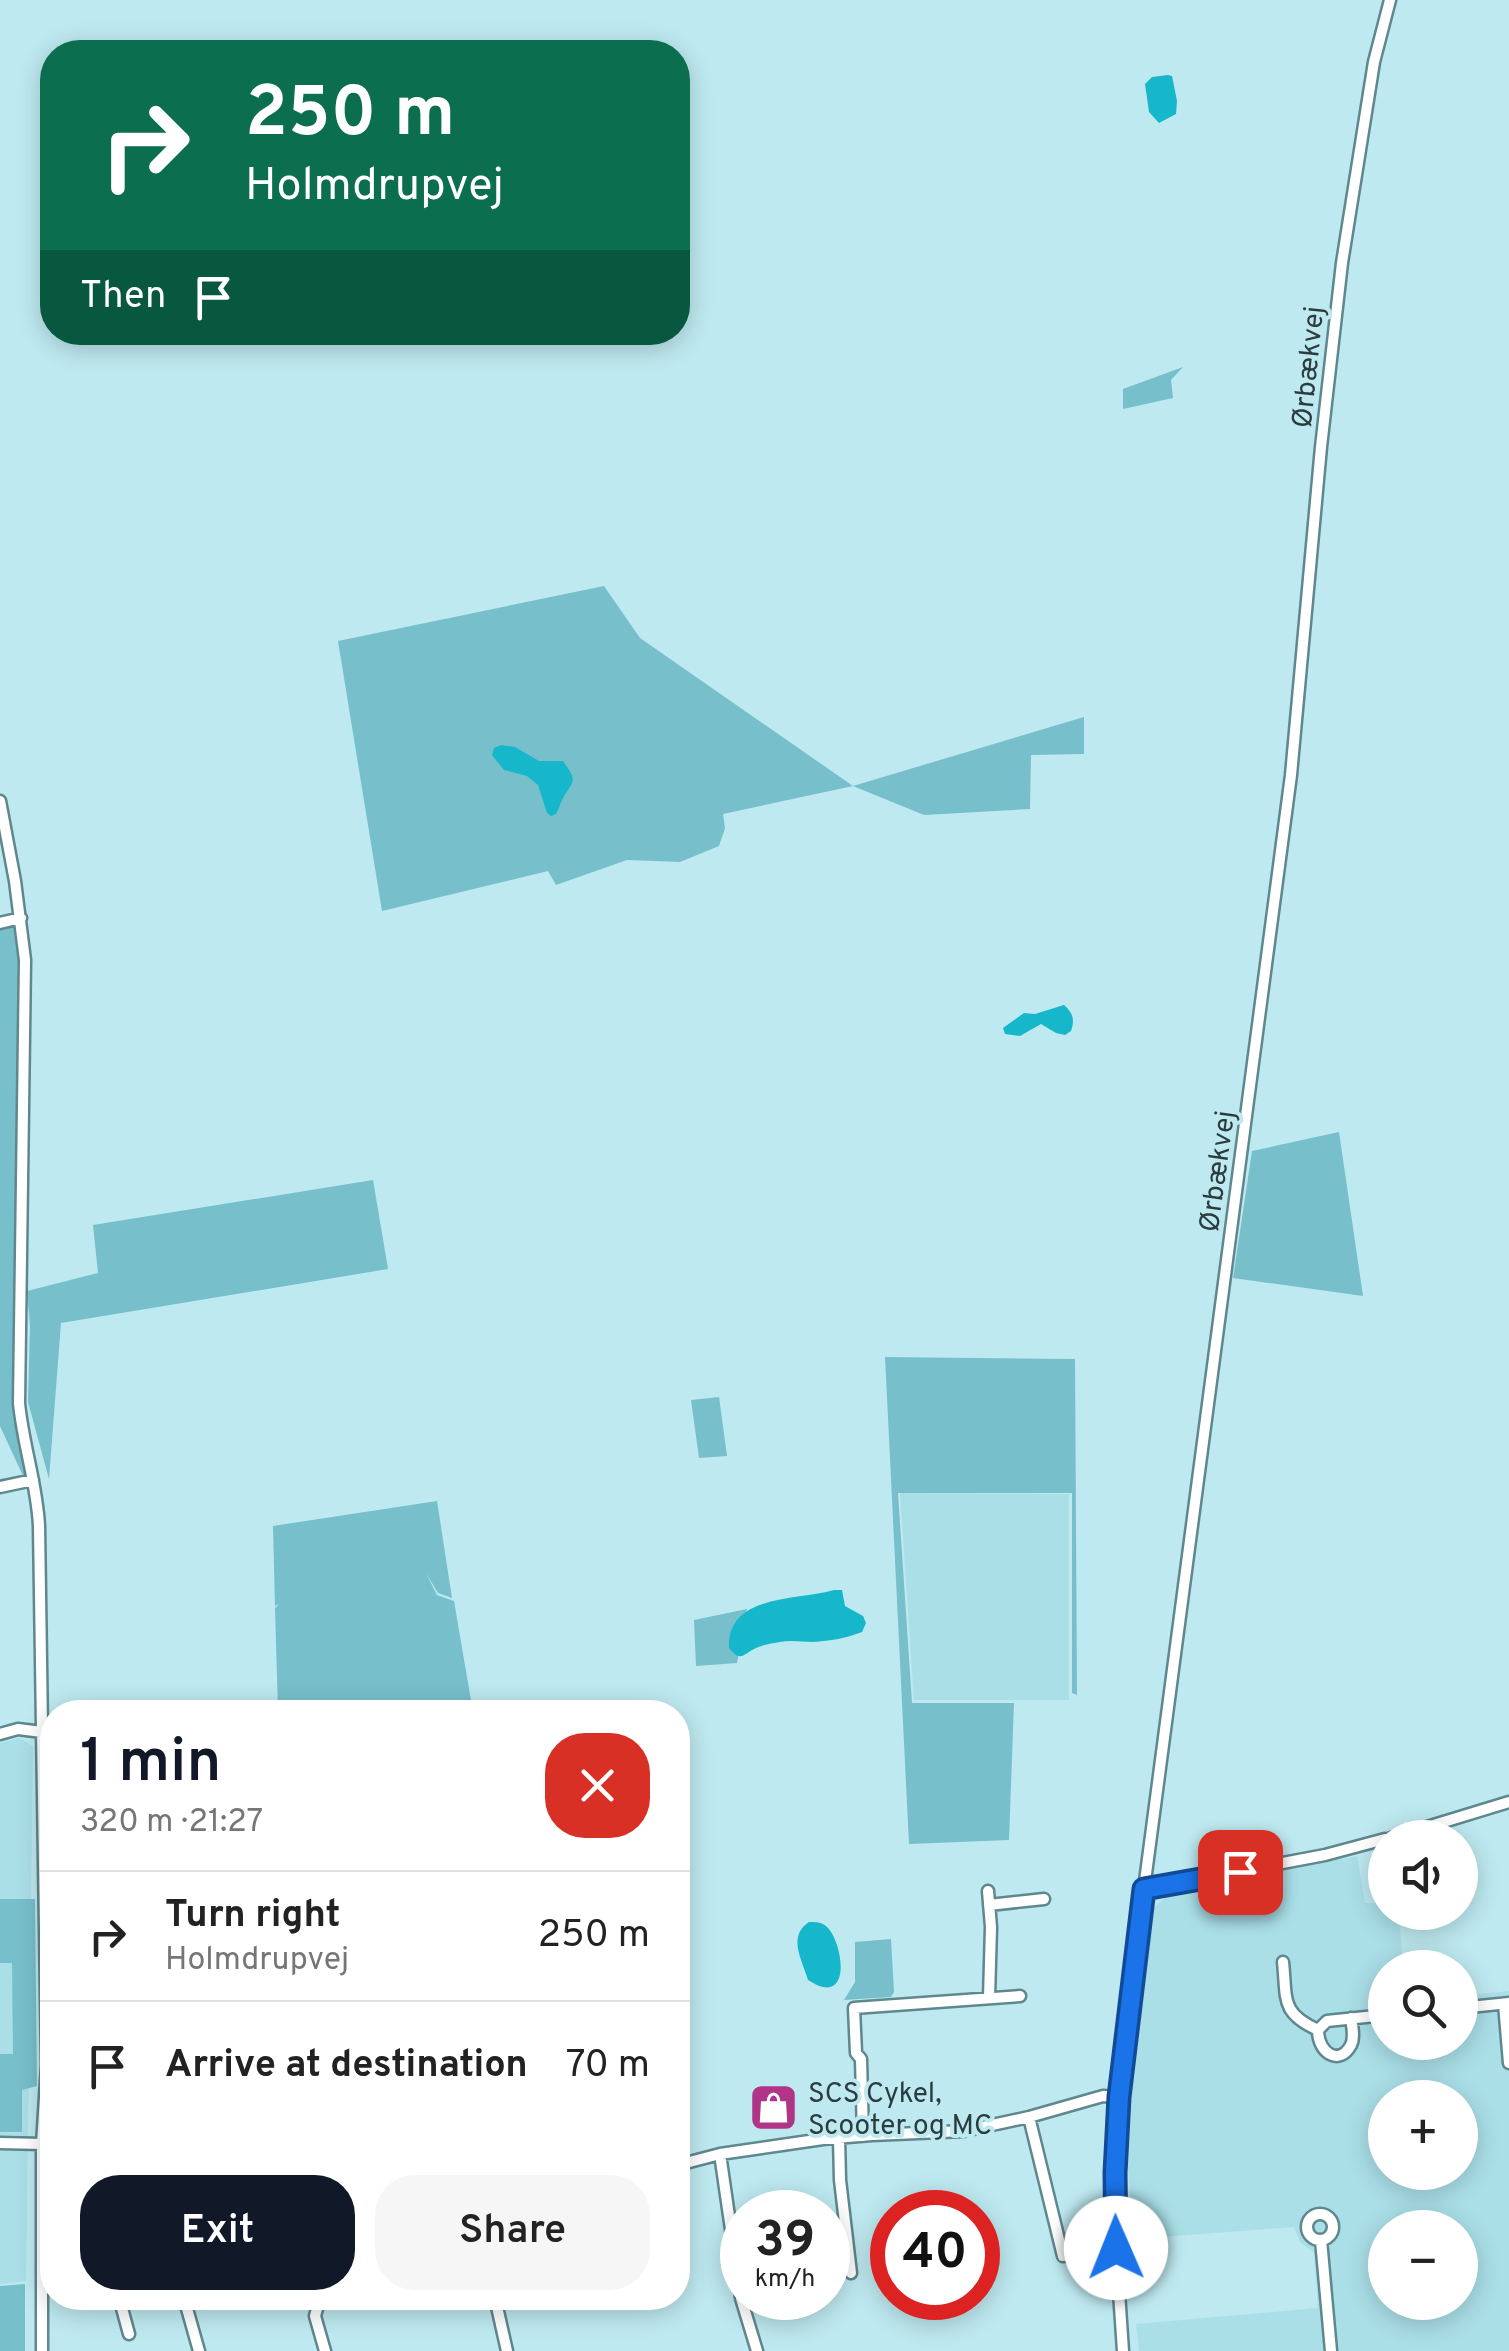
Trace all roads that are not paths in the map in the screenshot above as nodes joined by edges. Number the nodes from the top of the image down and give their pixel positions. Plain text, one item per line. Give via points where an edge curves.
1 (1390, 0) edge
2 (0, 800) edge
3 (21, 918) junction
4 (0, 923) edge
5 (32, 1480) junction
6 (0, 1487) edge
7 (42, 1700) edge
8 (40, 1732) edge
9 (0, 1734) edge
10 (1509, 1802) edge
11 (1448, 1820) edge
12 (1368, 1843) edge
13 (1144, 1889) junction
14 (988, 1891) dead end
15 (1044, 1900) dead end
16 (989, 1905) junction
17 (1283, 1962) dead end
18 (1020, 1996) dead end
19 (989, 1998) junction
20 (1506, 2004) edge
21 (1478, 2006) edge
22 (1368, 2016) edge
23 (1351, 2018) junction
24 (1318, 2030) junction
25 (1509, 2063) edge
26 (1119, 2097) junction
27 (1029, 2117) junction
28 (863, 2136) junction
29 (839, 2138) junction
30 (0, 2144) edge
31 (40, 2145) edge
32 (720, 2154) junction
33 (690, 2162) edge
34 (726, 2190) edge
35 (1321, 2240) dead end
36 (1116, 2248) junction
37 (851, 2273) dead end
38 (43, 2310) edge
39 (122, 2310) edge
40 (187, 2310) edge
41 (317, 2310) edge
42 (498, 2310) edge
43 (748, 2320) edge
44 (128, 2334) dead end
45 (42, 2351) edge
46 (199, 2351) edge
47 (324, 2351) edge
48 (507, 2351) edge
49 (757, 2351) edge
50 (1123, 2351) edge
51 (1331, 2351) edge

1 - 13 street, Ørbækvej via 1342,263 1287,813
2 - 3 street
3 - 4 street
3 - 5 street via 19,1403
5 - 6 street
5 - 7 street via 39,1526
8 - 9 street
10 - 11 street
12 - 13 street
13 - 26 street, Ørbækvej
14 - 16 street
15 - 16 street
16 - 19 street
17 - 24 street via 1292,2014
18 - 19 street
19 - 28 street via 854,2008
20 - 21 street
20 - 25 street
22 - 23 street
23 - 24 street via 1328,2020
23 - 24 street via 1345,2052 1325,2053
26 - 27 street
26 - 36 street, Ørbækvej
27 - 28 street via 964,2131
27 - 36 street via 1063,2256
28 - 29 street
29 - 32 street
29 - 37 street
30 - 31 street
32 - 33 street
32 - 34 street
35 - 51 street
36 - 50 street, Ørbækvej
38 - 45 street
39 - 44 street
40 - 46 street
41 - 47 street
42 - 48 street
43 - 49 street

